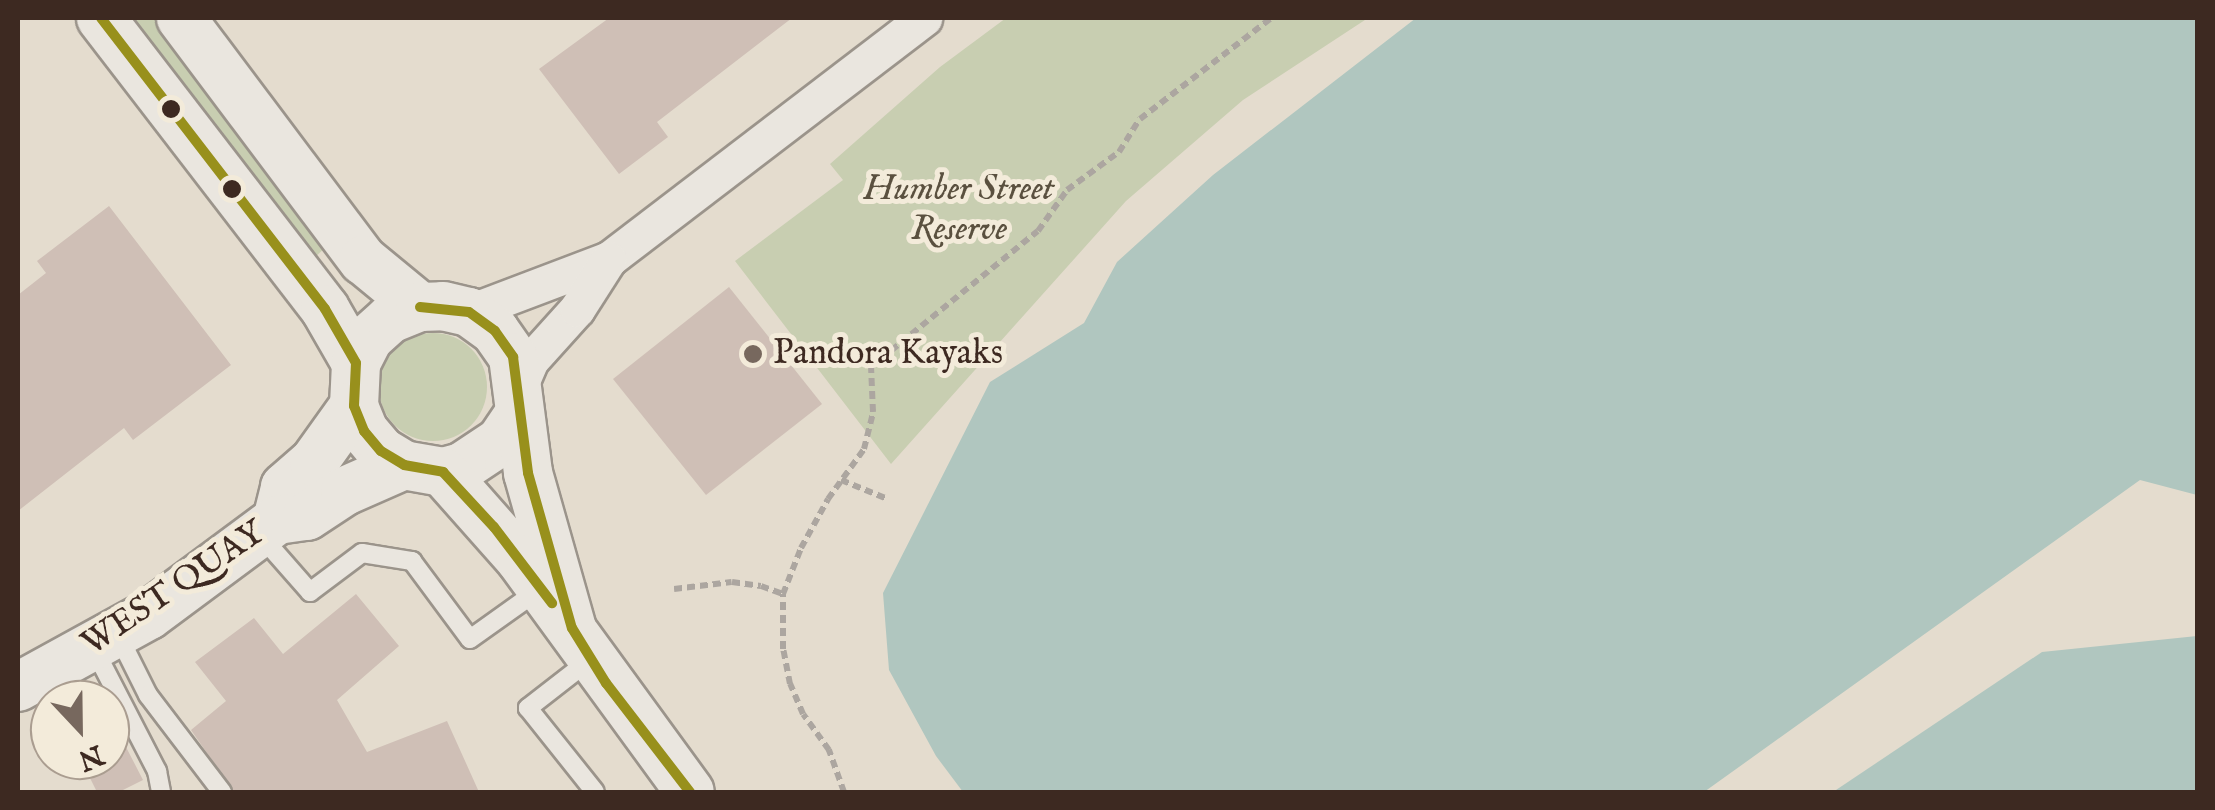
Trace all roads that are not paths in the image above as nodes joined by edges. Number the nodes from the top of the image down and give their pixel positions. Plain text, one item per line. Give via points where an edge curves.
1 (100, 18) edge
2 (181, 18) edge
3 (924, 18) edge
4 (609, 259) junction
5 (420, 307) junction
6 (469, 312) junction
7 (355, 385) junction
8 (518, 403) junction
9 (424, 468) junction
10 (268, 527) junction
11 (540, 589) junction
12 (105, 640) junction
13 (582, 644) junction
14 (18, 687) edge
15 (161, 792) edge
16 (222, 792) edge
17 (595, 792) edge
18 (690, 792) edge

1 - 7 main road via 325,309
2 - 5 main road via 363,260
3 - 4 street
4 - 6 street
4 - 8 street via 531,360
5 - 6 main road
5 - 7 main road via 390,319 370,338
6 - 8 main road via 495,330 513,357
7 - 9 main road via 364,431 381,451
7 - 10 main road, WEST QUAY via 314,462 284,488
8 - 9 main road via 501,441 480,459
8 - 13 main road via 531,486
9 - 10 main road, WEST QUAY via 345,491 308,516
9 - 11 main road via 494,526
10 - 11 lane via 310,592 362,553 412,561 470,639
10 - 12 main road, WEST QUAY
11 - 13 main road
12 - 14 main road, WEST QUAY
12 - 15 lane
12 - 16 lane
13 - 17 lane via 528,708
13 - 18 main road

